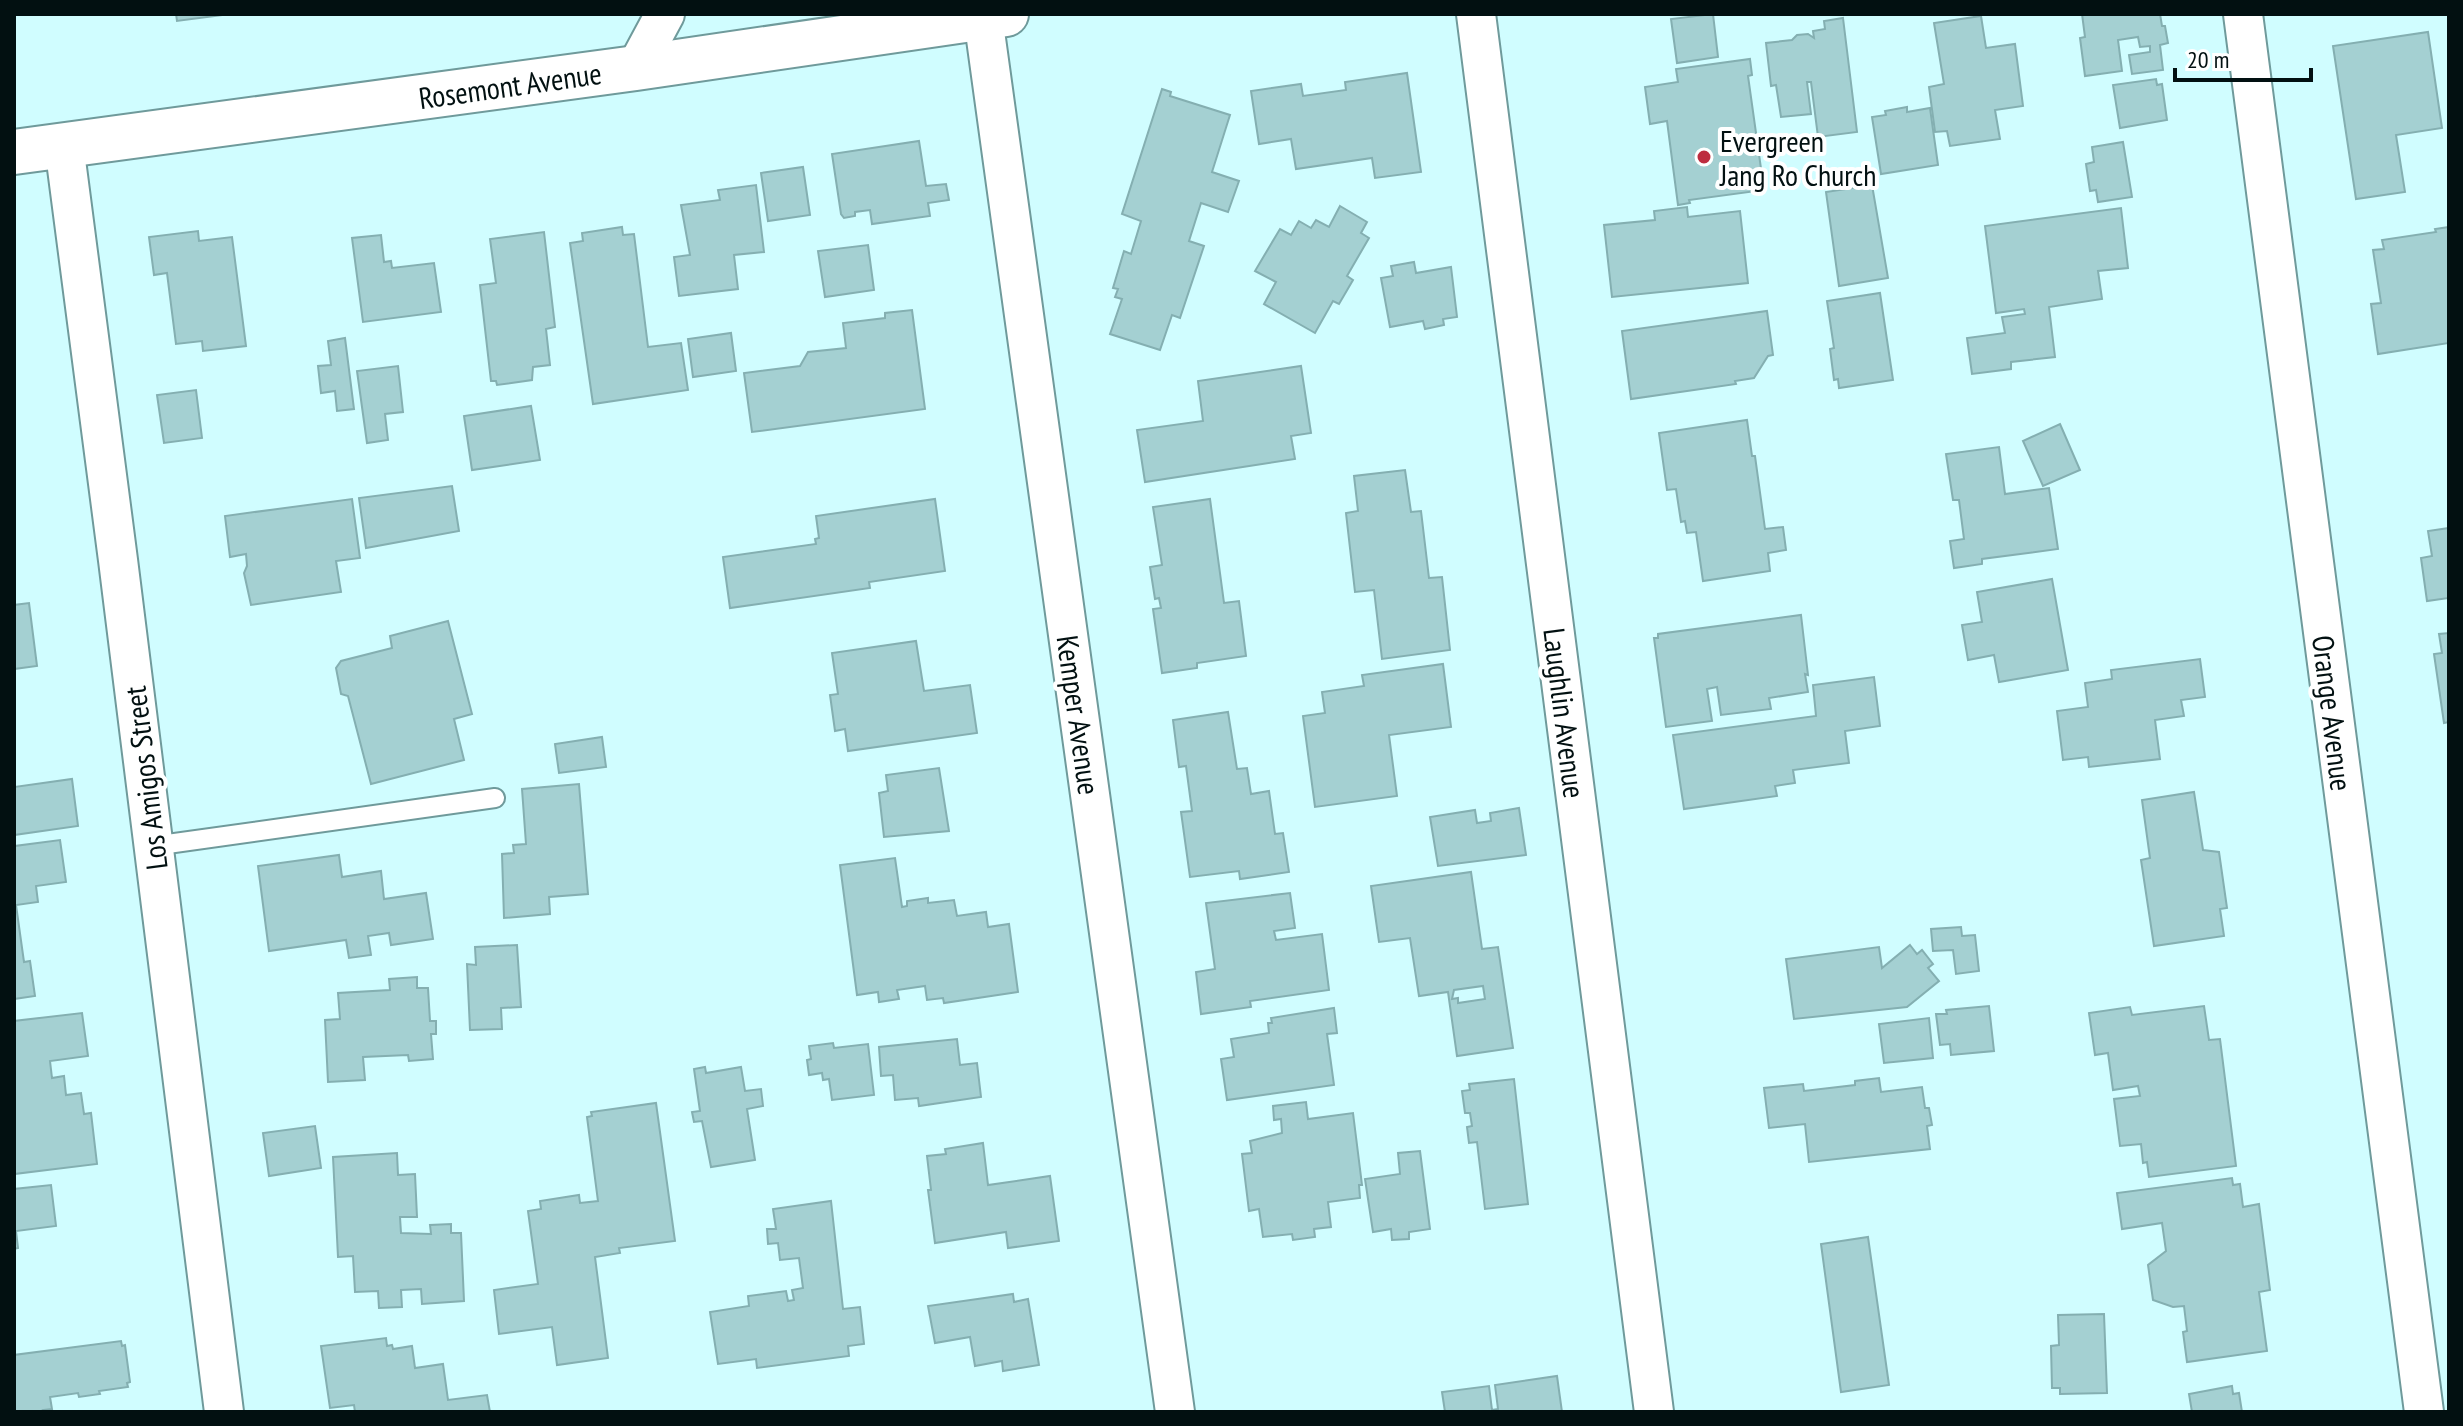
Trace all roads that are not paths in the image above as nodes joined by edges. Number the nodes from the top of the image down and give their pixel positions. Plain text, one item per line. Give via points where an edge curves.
1 (665, 14) edge
2 (1476, 14) edge
3 (2243, 14) edge
4 (994, 16) edge
5 (636, 68) junction
6 (64, 145) junction
7 (14, 152) edge
8 (495, 798) dead end
9 (153, 846) junction
10 (224, 1412) edge
11 (1175, 1412) edge
12 (1654, 1412) edge
13 (2424, 1412) edge

1 - 5 street
2 - 12 street, Laughlin Avenue
3 - 13 street, Orange Avenue
4 - 5 street, Rosemont Avenue
4 - 11 street, Kemper Avenue
5 - 6 street, Rosemont Avenue
6 - 7 street, Rosemont Avenue
6 - 9 street, Los Amigos Street
8 - 9 lane
9 - 10 street, Los Amigos Street

